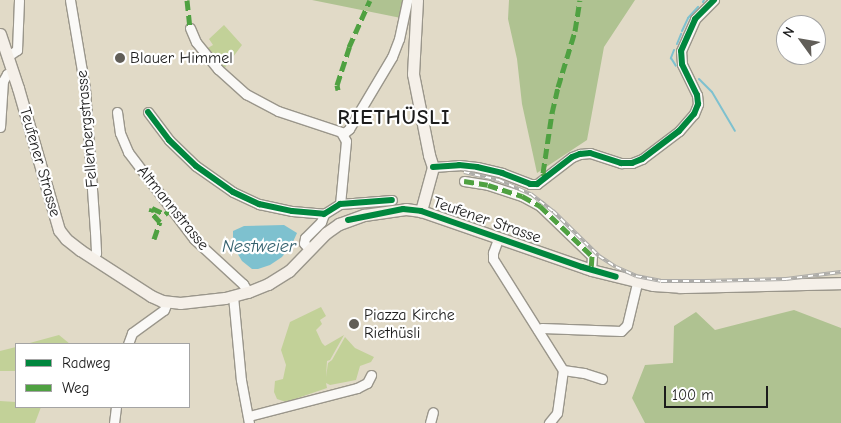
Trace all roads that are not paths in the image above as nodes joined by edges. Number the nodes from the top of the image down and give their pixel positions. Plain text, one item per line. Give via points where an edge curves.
1 (19, 0) edge
2 (70, 0) edge
3 (407, 0) edge
4 (417, 0) edge
5 (714, 0) edge
6 (190, 28) dead end
7 (0, 34) edge
8 (8, 56) junction
9 (13, 72) junction
10 (116, 112) dead end
11 (148, 112) dead end
12 (0, 127) edge
13 (343, 134) junction
14 (433, 167) junction
15 (464, 181) dead end
16 (392, 200) dead end
17 (340, 204) junction
18 (421, 211) junction
19 (324, 214) junction
20 (498, 239) junction
21 (310, 250) junction
22 (93, 258) junction
23 (591, 270) junction
24 (637, 283) junction
25 (841, 283) edge
26 (248, 292) junction
27 (233, 296) junction
28 (167, 302) junction
29 (538, 330) junction
30 (128, 343) edge
31 (563, 370) junction
32 (371, 374) dead end
33 (602, 379) dead end
34 (116, 408) edge
35 (433, 412) dead end
36 (249, 420) edge
37 (114, 423) edge
38 (430, 423) edge
39 (549, 423) edge

1 - 8 street via 17,50
2 - 22 street, Fellenbergstrasse via 85,89 96,232
3 - 13 street via 392,57
4 - 14 main road via 413,74
5 - 14 street via 695,19 681,51 682,64 698,99 694,114 637,162 621,163 594,154 580,154 537,184 477,167
6 - 13 street via 196,42 218,69 246,94 278,111 335,128
7 - 8 main road, Teufener Strasse
8 - 9 main road, Teufener Strasse
9 - 12 street via 7,74 4,81
9 - 22 main road, Teufener Strasse via 58,226 66,239
10 - 26 street, Altmannstrasse via 120,133 130,155 194,239
11 - 19 street via 188,159 233,192 259,204
13 - 17 street via 346,141
14 - 18 main road
15 - 23 street via 522,196 540,206 592,256
16 - 17 street
17 - 19 street
18 - 20 main road, Teufener Strasse
18 - 21 main road, Teufener Strasse via 402,209 348,220 326,233
19 - 21 street via 321,222 305,238 304,243
20 - 23 main road, Teufener Strasse
20 - 29 street via 493,259
21 - 26 main road, Teufener Strasse via 279,278
22 - 28 main road, Teufener Strasse via 151,296
23 - 24 main road, Teufener Strasse
24 - 25 main road, Teufener Strasse via 680,287
24 - 29 street via 627,326 621,331
26 - 27 main road, Teufener Strasse
27 - 28 main road, Teufener Strasse
27 - 36 street via 242,387
28 - 30 street via 164,310 132,332
29 - 31 street
31 - 33 street
31 - 39 street via 557,413
32 - 36 street via 367,383 357,388
34 - 37 street
35 - 38 street

